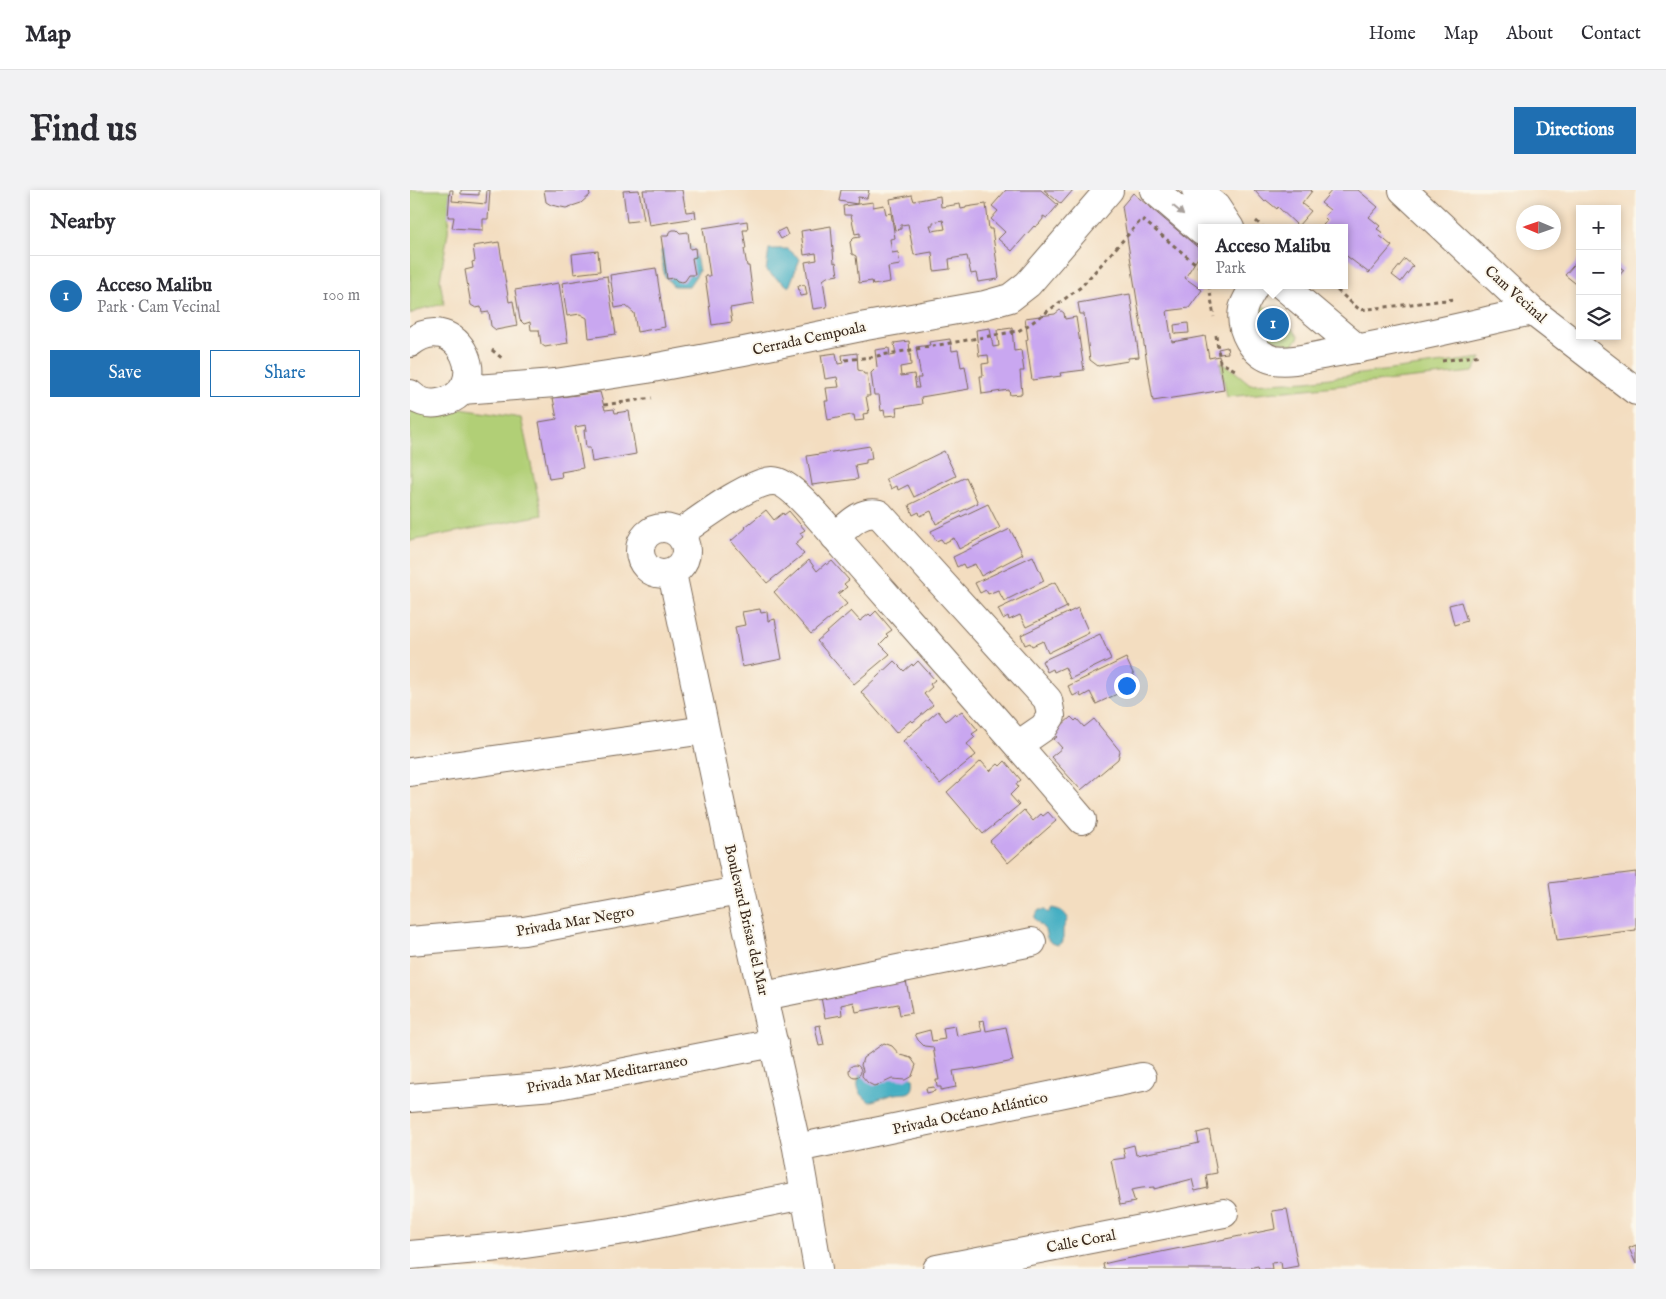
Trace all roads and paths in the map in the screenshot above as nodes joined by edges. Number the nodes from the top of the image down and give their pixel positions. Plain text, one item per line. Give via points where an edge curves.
1 (1109, 190) edge
2 (1154, 190) edge
3 (1196, 190) edge
4 (1402, 190) edge
5 (1227, 224) edge
6 (1198, 228) edge
7 (1253, 289) edge
8 (1287, 289) edge
9 (1336, 289) edge
10 (1464, 298) dead end
11 (1532, 311) junction
12 (410, 343) edge
13 (485, 345) dead end
14 (1358, 349) junction
15 (507, 362) dead end
16 (462, 390) junction
17 (1636, 391) edge
18 (410, 394) edge
19 (679, 534) junction
20 (834, 537) junction
21 (672, 572) junction
22 (705, 730) junction
23 (1018, 745) junction
24 (410, 772) edge
25 (1082, 820) dead end
26 (739, 891) junction
27 (410, 941) edge
28 (1032, 942) dead end
29 (764, 996) junction
30 (774, 1043) junction
31 (1142, 1077) dead end
32 (410, 1098) edge
33 (797, 1148) junction
34 (804, 1195) junction
35 (1224, 1214) dead end
36 (410, 1255) edge
37 (818, 1269) edge
38 (937, 1269) edge

1 - 16 street, Cerrada Cempoala via 1028,284 1005,300 647,369 555,383
2 -> 6 street
3 - 5 street via 1216,207
4 - 11 street, Cam Vecinal
7 - 14 street via 1242,320 1254,347 1266,357 1286,361
8 - 14 street
9 - 10 path via 1360,310
11 - 14 street
11 - 17 street, Cam Vecinal
12 - 16 street via 428,334 454,340 466,354 468,363 469,372
13 - 15 path
16 - 18 street, Cerrada Cempoala via 454,398 433,404
19 - 20 street via 754,485 774,481 788,486
19 - 21 street via 685,543 686,555 681,566
19 - 21 street via 660,528 644,538 641,547 645,566 653,572
20 - 23 street
20 - 23 street via 859,516 879,514 1048,700 1050,716 1044,727
21 - 22 street, Boulevard Brisas del Mar
22 - 24 street
22 - 26 street, Boulevard Brisas del Mar
23 - 25 street
26 - 27 street, Privada Mar Negro via 524,931
26 - 29 street, Boulevard Brisas del Mar
28 - 29 street
29 - 30 street, Boulevard Brisas del Mar
30 - 32 street, Privada Mar Meditarraneo via 553,1086
30 - 33 street, Boulevard Brisas del Mar
31 - 33 street, Privada Océano Atlántico
33 - 34 street, Boulevard Brisas del Mar
34 - 36 street via 632,1229 511,1246
34 - 37 street, Boulevard Brisas del Mar
35 - 38 street, Calle Coral

